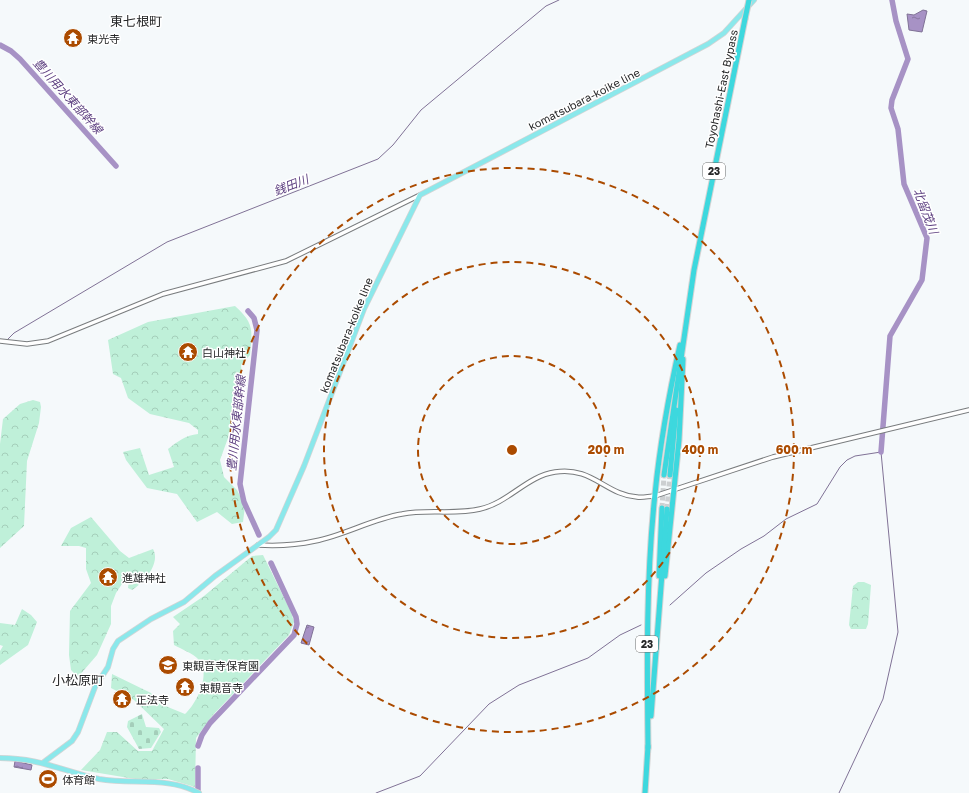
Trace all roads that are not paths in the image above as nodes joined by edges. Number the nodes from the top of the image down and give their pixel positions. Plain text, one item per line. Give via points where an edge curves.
1 (749, 0) edge
2 (754, 0) edge
3 (420, 195) junction
4 (690, 295) junction
5 (686, 324) junction
6 (1, 341) edge
7 (684, 352) junction
8 (969, 410) edge
9 (674, 489) junction
10 (655, 496) junction
11 (258, 545) junction
12 (658, 623) junction
13 (654, 675) junction
14 (648, 748) junction
15 (0, 758) edge
16 (44, 762) junction
17 (198, 792) edge
18 (644, 793) edge

1 - 4 highway, Toyohashi-East Bypass / 23, bridge
2 - 3 main road, komatsubara-koike line via 724,33 708,44
3 - 6 street via 286,261 163,294 48,341 27,344
3 - 11 main road, komatsubara-koike line via 364,308 304,466 280,521 272,534
4 - 5 highway, Toyohashi-East Bypass / 23
4 - 10 highway, 23 via 664,426
5 - 7 highway, Toyohashi-East Bypass / 23
5 - 7 highway, Toyohashi-East Bypass / 23 via 667,475
7 - 9 highway, 23
8 - 9 street via 773,457
9 - 10 street
9 - 12 highway, 23 via 661,616
10 - 11 street via 630,496 582,472 565,470 532,480 481,509 402,514 315,542
10 - 14 highway, 23 via 647,646
11 - 16 main road, komatsubara-koike line via 184,602 151,619 118,641 113,648 108,667 95,686 78,732 72,741
12 - 13 highway, 23
12 - 13 highway, 23 via 664,509
13 - 14 highway, 23
14 - 18 highway, 23
15 - 16 main road
16 - 17 main road via 98,778 175,784

